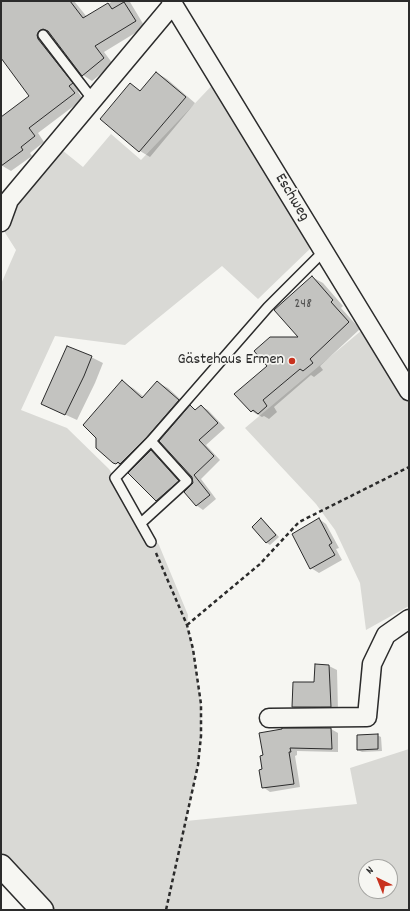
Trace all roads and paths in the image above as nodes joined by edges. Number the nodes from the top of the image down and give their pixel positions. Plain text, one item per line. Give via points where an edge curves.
1 (172, 3) edge
2 (43, 35) dead end
3 (93, 100) junction
4 (5, 197) edge
5 (1, 222) edge
6 (324, 251) junction
7 (409, 391) edge
8 (151, 441) junction
9 (409, 467) edge
10 (141, 523) junction
11 (151, 542) joint
12 (409, 619) edge
13 (187, 625) junction
14 (269, 718) dead end
15 (1, 866) edge
16 (42, 910) edge
17 (166, 910) edge

1 - 3 street, Eschweg
1 - 6 street, Eschweg
2 - 3 lane
3 - 4 street, Eschweg
4 - 5 street, Eschweg
6 - 7 street, Eschweg
6 - 8 lane via 268,307
8 - 10 lane via 115,478
8 - 10 lane via 187,481
9 - 13 path via 299,522 260,564
10 - 11 lane
11 - 13 path
12 - 14 street via 386,635 372,664 368,717
13 - 17 path via 201,704 201,736 198,765
15 - 16 street

